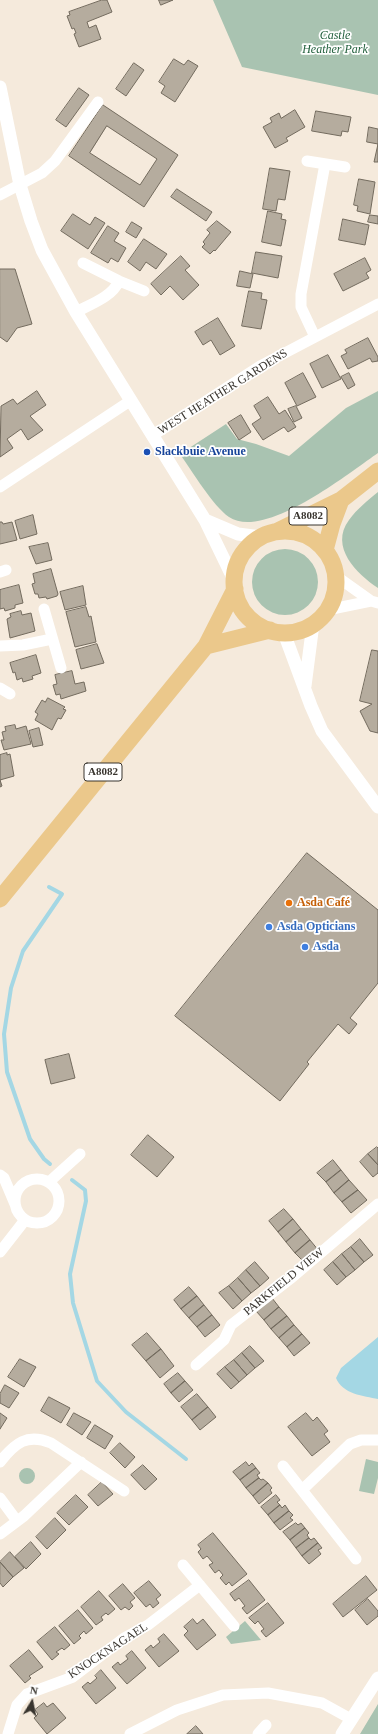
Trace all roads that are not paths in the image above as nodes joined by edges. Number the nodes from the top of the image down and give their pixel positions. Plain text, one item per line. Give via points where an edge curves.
1 (0, 87) edge
2 (98, 102) dead end
3 (306, 161) dead end
4 (325, 164) junction
5 (345, 167) dead end
6 (20, 184) junction
7 (0, 195) edge
8 (83, 263) dead end
9 (119, 281) junction
10 (144, 291) dead end
11 (378, 304) edge
12 (76, 312) junction
13 (315, 337) junction
14 (130, 401) junction
15 (152, 436) junction
16 (378, 471) edge
17 (0, 487) edge
18 (341, 500) junction
19 (205, 520) junction
20 (269, 534) junction
21 (325, 550) junction
22 (336, 576) junction
23 (235, 584) junction
24 (374, 602) edge
25 (44, 609) dead end
26 (328, 610) junction
27 (313, 624) junction
28 (277, 632) junction
29 (52, 639) junction
30 (0, 646) edge
31 (206, 646) junction
32 (61, 668) dead end
33 (0, 688) edge
34 (305, 690) junction
35 (10, 694) dead end
36 (378, 807) edge
37 (0, 899) edge
38 (80, 1154) dead end
39 (2, 1176) edge
40 (32, 1179) junction
41 (50, 1182) junction
42 (378, 1204) edge
43 (15, 1206) junction
44 (25, 1220) junction
45 (0, 1252) edge
46 (196, 1365) dead end
47 (378, 1440) edge
48 (0, 1462) edge
49 (81, 1462) junction
50 (283, 1466) dead end
51 (124, 1490) dead end
52 (302, 1490) junction
53 (0, 1498) edge
54 (17, 1521) junction
55 (0, 1534) edge
56 (356, 1559) dead end
57 (183, 1565) dead end
58 (200, 1585) junction
59 (234, 1626) dead end
60 (378, 1678) edge
61 (351, 1719) junction
62 (266, 1725) dead end
63 (8, 1734) edge
64 (130, 1734) edge
65 (258, 1734) edge
66 (342, 1734) edge

1 - 6 street
2 - 6 street via 54,161 42,173
3 - 4 street
4 - 5 street
4 - 13 street via 301,307
6 - 7 street
6 - 12 street via 42,250
8 - 9 street
9 - 10 street
9 - 12 street via 110,293
11 - 13 street, WEST HEATHER GARDENS
12 - 14 street
13 - 15 street, WEST HEATHER GARDENS via 260,366
14 - 15 street
14 - 17 street
15 - 19 street
16 - 18 main road, A8082
18 - 20 main road, A8082
18 - 21 main road, A8082
19 - 20 street via 238,534
19 - 23 street
20 - 21 main road, A8082 via 290,531 303,534
20 - 23 main road, A8082 via 244,553 238,563
21 - 22 main road, A8082
22 - 24 street
22 - 26 main road, A8082 via 336,588
23 - 28 main road via 239,602 246,615 257,624
23 - 31 main road, A8082
24 - 26 street
25 - 29 street
26 - 27 main road, A8082
27 - 28 main road, A8082 via 299,631
27 - 34 street
28 - 31 main road, A8082
28 - 34 street
29 - 30 street via 23,645
29 - 32 street
31 - 37 main road, A8082
33 - 35 street
34 - 36 street via 322,731
38 - 41 street
39 - 40 street
39 - 43 street
40 - 41 street
40 - 43 street via 20,1186
41 - 44 street via 58,1193 59,1207 56,1213 46,1222 32,1223
42 - 46 street, PARKFIELD VIEW via 231,1325 224,1340
43 - 44 street
44 - 45 street
47 - 52 street via 361,1440 350,1444
48 - 49 street via 26,1440 38,1438
49 - 51 street
49 - 54 street
50 - 52 street
52 - 56 street
53 - 54 street
54 - 55 street
57 - 58 street
58 - 59 street
58 - 63 street, KNOCKNAGAEL via 73,1677 27,1694 17,1704
60 - 61 street
61 - 64 street via 322,1702 268,1693 223,1695 177,1710
61 - 66 street
62 - 65 street

